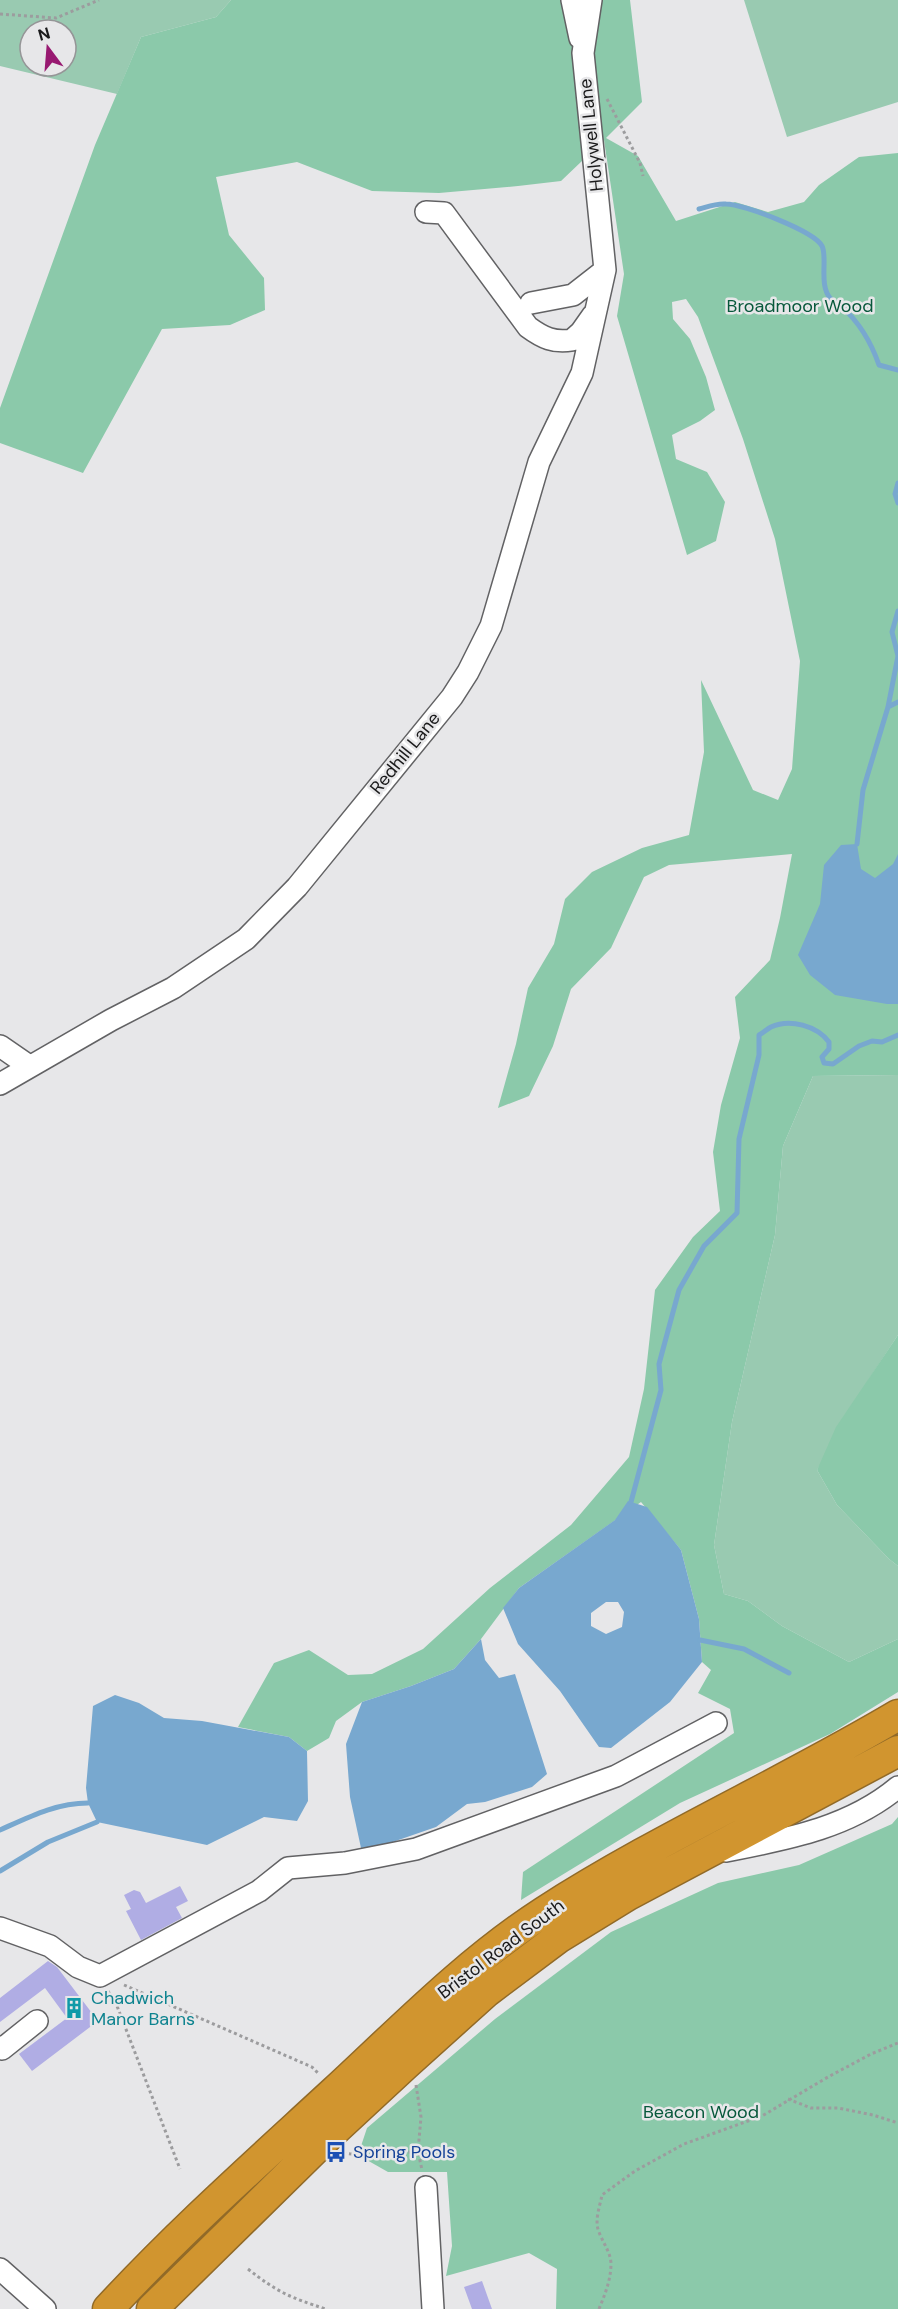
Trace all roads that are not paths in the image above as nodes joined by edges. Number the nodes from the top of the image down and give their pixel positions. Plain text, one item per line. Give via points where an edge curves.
1 (572, 0) edge
2 (591, 0) edge
3 (583, 53) junction
4 (426, 212) dead end
5 (605, 270) junction
6 (531, 303) dead end
7 (596, 310) junction
8 (0, 1046) edge
9 (29, 1066) junction
10 (0, 1084) edge
11 (898, 1715) edge
12 (716, 1723) dead end
13 (898, 1751) edge
14 (898, 1787) edge
15 (701, 1856) junction
16 (0, 1928) edge
17 (37, 2021) dead end
18 (0, 2047) edge
19 (426, 2187) road end
20 (0, 2269) edge
21 (108, 2308) edge
22 (45, 2309) edge
23 (152, 2309) edge
24 (433, 2309) edge

1 - 3 street
2 - 3 street, Holywell Lane
3 - 5 street, Holywell Lane
4 - 7 street via 444,213 528,327 539,335 549,340 572,340
5 - 6 street via 573,296
5 - 7 street, Redhill Lane
7 - 9 street, Redhill Lane via 582,373 539,462 492,626 452,697 297,887 246,939 173,988
8 - 9 street
9 - 10 street, Redhill Lane
11 - 21 highway, Bristol Road South via 615,1869 542,1914 462,1973 184,2231
12 - 16 street via 616,1776 416,1849 345,1863 288,1868 259,1891 100,1976 78,1967 50,1946
13 - 15 highway, Bristol Road South
14 - 15 street via 876,1803 820,1830
15 - 23 highway, Bristol Road South via 558,1938 486,1992 323,2141
17 - 18 street
19 - 24 street
20 - 22 street

